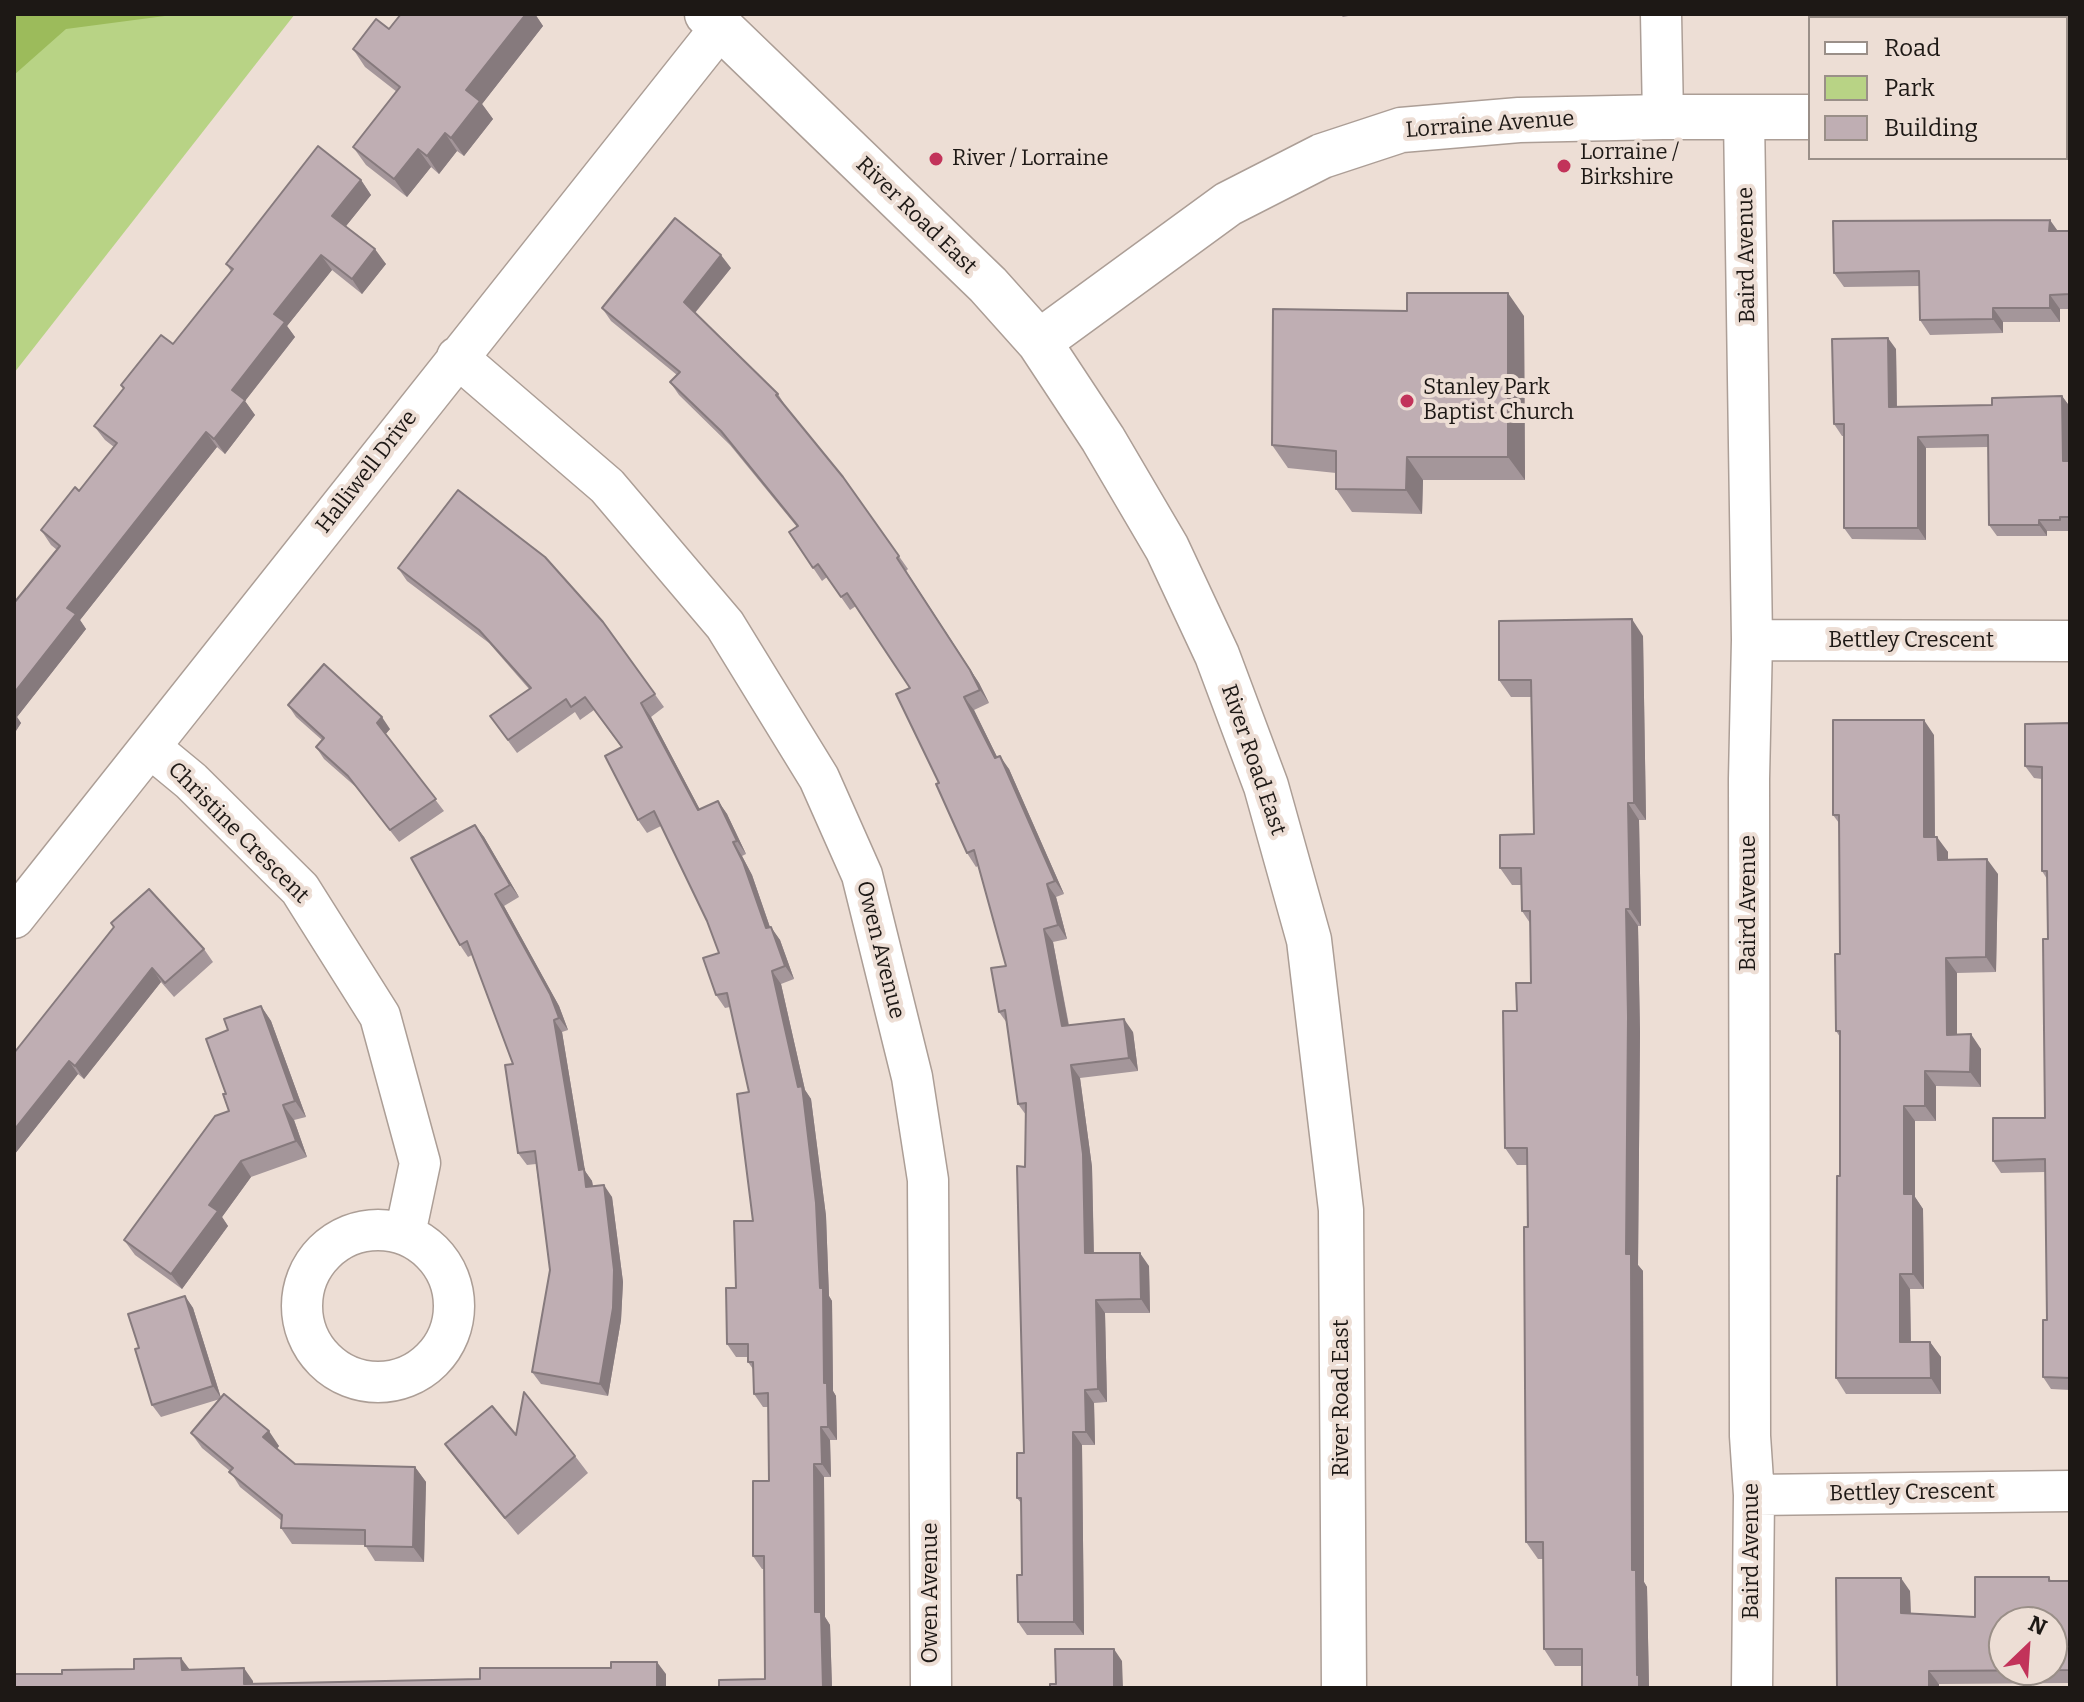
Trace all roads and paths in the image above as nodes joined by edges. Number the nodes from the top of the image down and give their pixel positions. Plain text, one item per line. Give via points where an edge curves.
1 (1661, 14) edge
2 (714, 21) edge
3 (1663, 117) junction
4 (1744, 117) junction
5 (1808, 117) edge
6 (1039, 342) junction
7 (457, 357) junction
8 (1752, 640) junction
9 (2070, 641) edge
10 (151, 748) junction
11 (14, 918) edge
12 (405, 1234) dead end
13 (2070, 1491) edge
14 (1754, 1495) junction
15 (931, 1688) edge
16 (1344, 1688) edge
17 (1752, 1688) edge

1 - 3 street
2 - 6 street, River Road East via 988,285
2 - 7 street, Halliwell Drive
3 - 4 street, Lorraine Avenue
3 - 6 street, Lorraine Avenue via 1519,120 1401,130 1322,156 1228,204
4 - 5 street, Lorraine Avenue
4 - 8 street, Baird Avenue
6 - 16 street, River Road East via 1167,548 1217,655 1266,786 1309,940 1341,1210
7 - 10 street, Halliwell Drive
7 - 15 street, Owen Avenue via 607,486 725,625 819,778 862,875 912,1077 928,1180
8 - 9 street, Bettley Crescent
8 - 14 street, Baird Avenue
10 - 11 street, Halliwell Drive
10 - 12 street, Christine Crescent via 300,889 380,1016 420,1163
13 - 14 street, Bettley Crescent
14 - 17 street, Baird Avenue

